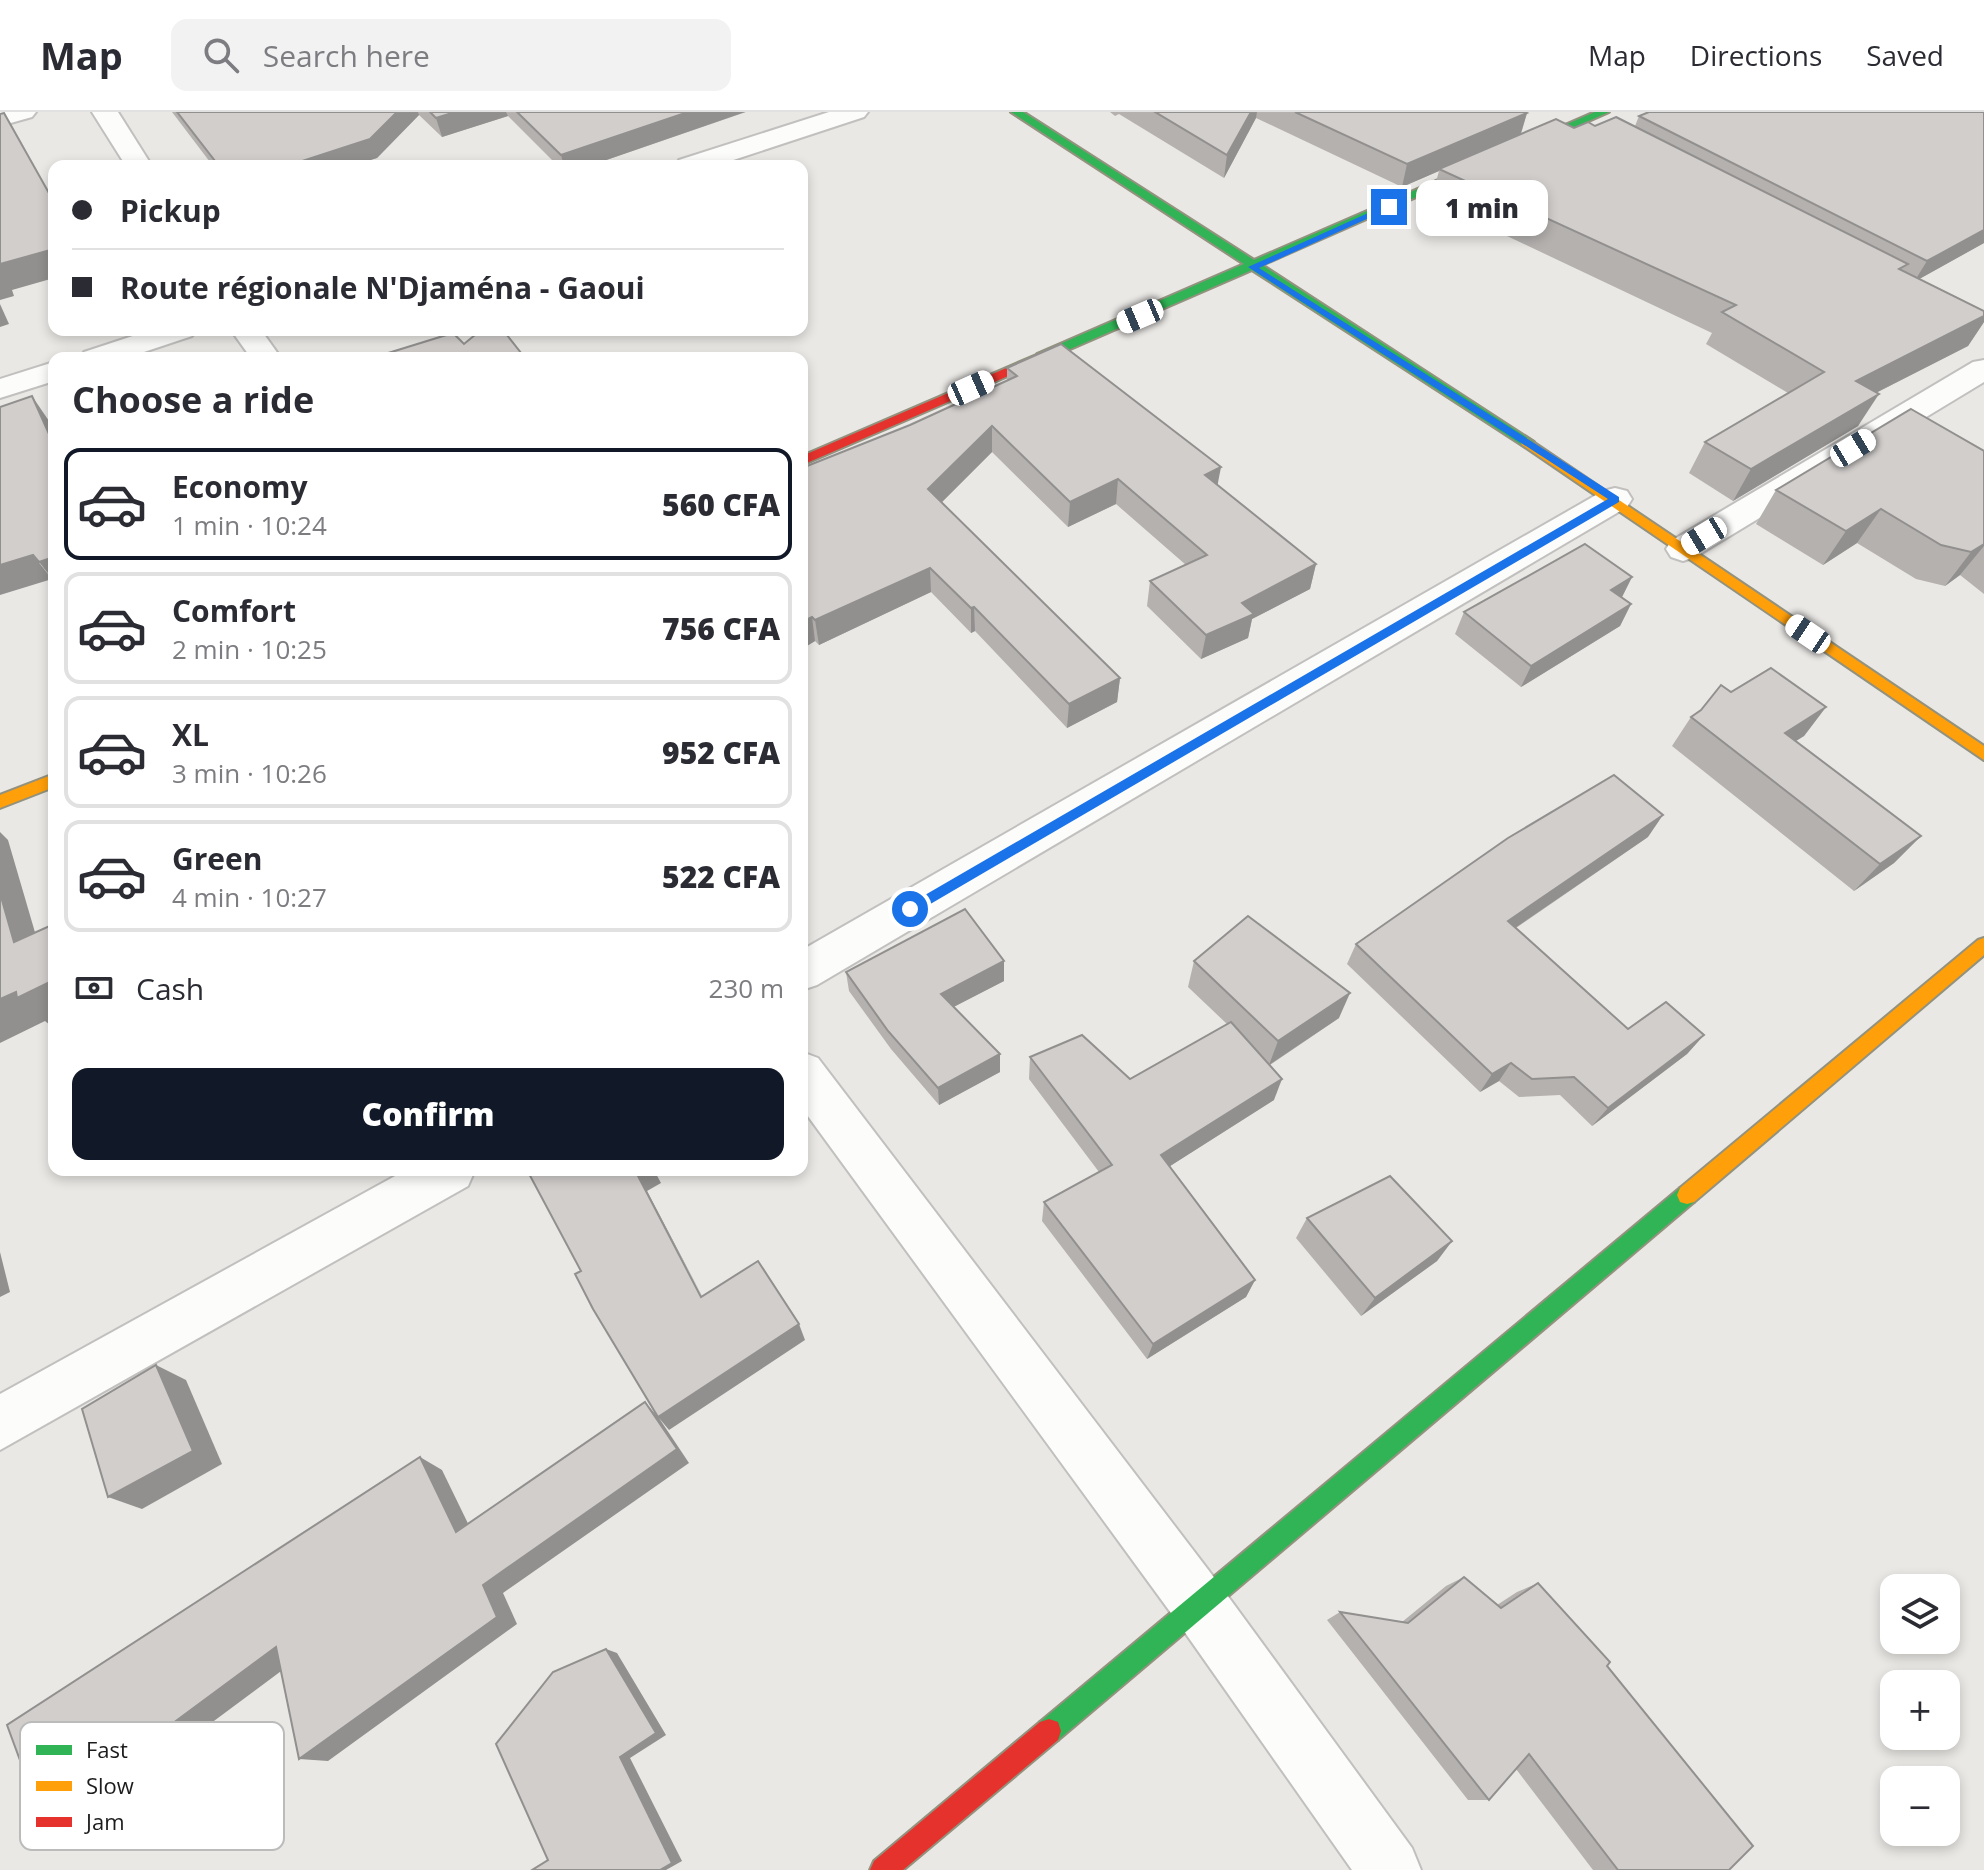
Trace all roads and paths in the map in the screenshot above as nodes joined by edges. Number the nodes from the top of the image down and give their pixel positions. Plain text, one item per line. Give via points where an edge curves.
1 (23, 112) edge
2 (105, 112) edge
3 (855, 112) edge
4 (1016, 112) edge
5 (0, 118) edge
6 (1597, 124) edge
7 (135, 160) edge
8 (707, 160) edge
9 (1253, 267) junction
10 (163, 336) edge
11 (113, 352) edge
12 (1984, 369) edge
13 (48, 373) edge
14 (0, 389) edge
15 (808, 458) edge
16 (1615, 499) junction
17 (1683, 549) junction
18 (1984, 754) edge
19 (48, 782) edge
20 (0, 802) edge
21 (1984, 945) edge
22 (808, 969) edge
23 (808, 1080) edge
24 (440, 1176) edge
25 (0, 1423) edge
26 (1199, 1604) junction
27 (883, 1870) edge
28 (1390, 1870) edge

1 - 5 street
2 - 7 street
3 - 8 street
4 - 9 street
6 - 9 street
9 - 15 street
9 - 16 street
10 - 11 street
12 - 17 street
13 - 14 street
16 - 17 street
16 - 22 street
17 - 18 street
19 - 20 street
21 - 26 street
23 - 26 street
24 - 25 street
26 - 27 street
26 - 28 street

